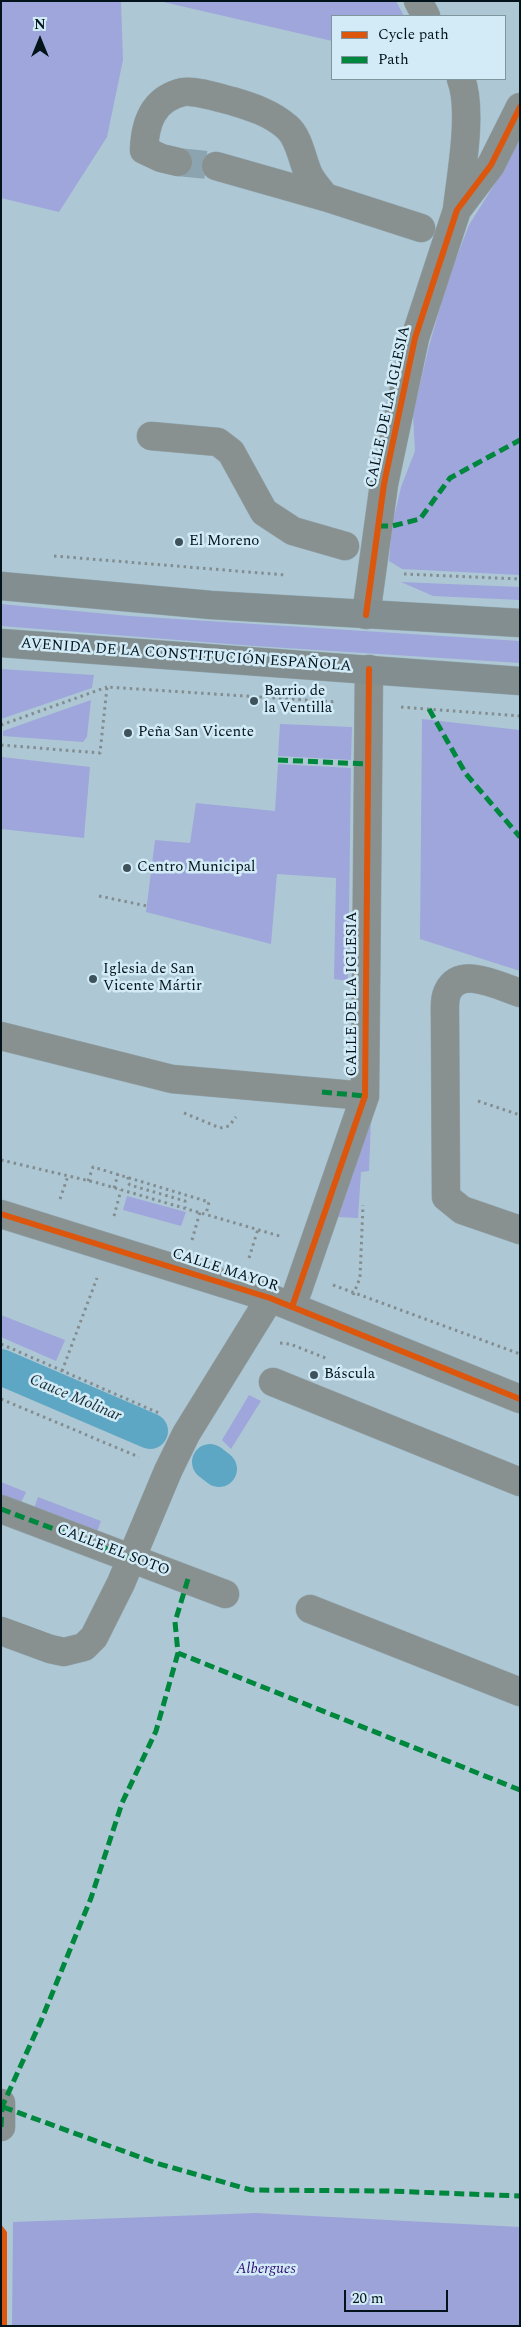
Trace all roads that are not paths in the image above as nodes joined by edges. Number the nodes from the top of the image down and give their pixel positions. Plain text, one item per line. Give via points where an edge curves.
1 (418, 1) edge
2 (425, 15) edge
3 (461, 80) edge
4 (520, 107) edge
5 (178, 162) tunnel mouth
6 (216, 166) tunnel mouth
7 (325, 197) junction
8 (457, 210) junction
9 (421, 228) dead end
10 (150, 436) dead end
11 (345, 546) dead end
12 (1, 586) edge
13 (366, 615) junction
14 (520, 623) edge
15 (1, 643) edge
16 (369, 669) junction
17 (520, 681) edge
18 (520, 993) edge
19 (1, 1036) edge
20 (365, 1096) junction
21 (1, 1214) edge
22 (520, 1230) edge
23 (281, 1302) junction
24 (272, 1382) dead end
25 (520, 1399) edge
26 (520, 1482) edge
27 (1, 1509) edge
28 (131, 1558) junction
29 (225, 1594) dead end
30 (310, 1609) dead end
31 (1, 1631) edge
32 (520, 1692) edge
33 (1, 2103) edge
34 (1, 2127) edge

1 - 2 street
3 - 8 street, CALLE DE LA IGLESIA via 465,100 464,153
4 - 8 street, CALLE DE LA IGLESIA via 492,165
5 - 7 street via 144,150 144,130 155,108 184,92 216,97 253,107 289,128 310,176
6 - 7 street
7 - 9 street
8 - 13 street, CALLE DE LA IGLESIA via 415,338 384,484
10 - 11 street via 218,442 231,452 264,512 293,531
12 - 13 highway via 195,604
13 - 14 highway
15 - 16 highway, AVENIDA DE LA CONSTITUCIÓN ESPAÑOLA
16 - 17 highway, AVENIDA DE LA CONSTITUCIÓN ESPAÑOLA
16 - 20 street, CALLE DE LA IGLESIA
18 - 22 street via 481,980 458,980 447,992 445,1018 446,1197 462,1210
19 - 20 street via 172,1078
20 - 23 street, CALLE DE LA IGLESIA via 313,1247
21 - 23 street, CALLE MAYOR
23 - 25 street, CALLE MAYOR
23 - 28 street, CALLE DE LA IGLESIA via 176,1426 173,1459
24 - 26 street
27 - 28 street, CALLE EL SOTO
28 - 29 street, CALLE EL SOTO
28 - 31 street, CALLE DE LA IGLESIA via 104,1620 84,1647 64,1652
30 - 32 street
33 - 34 street

